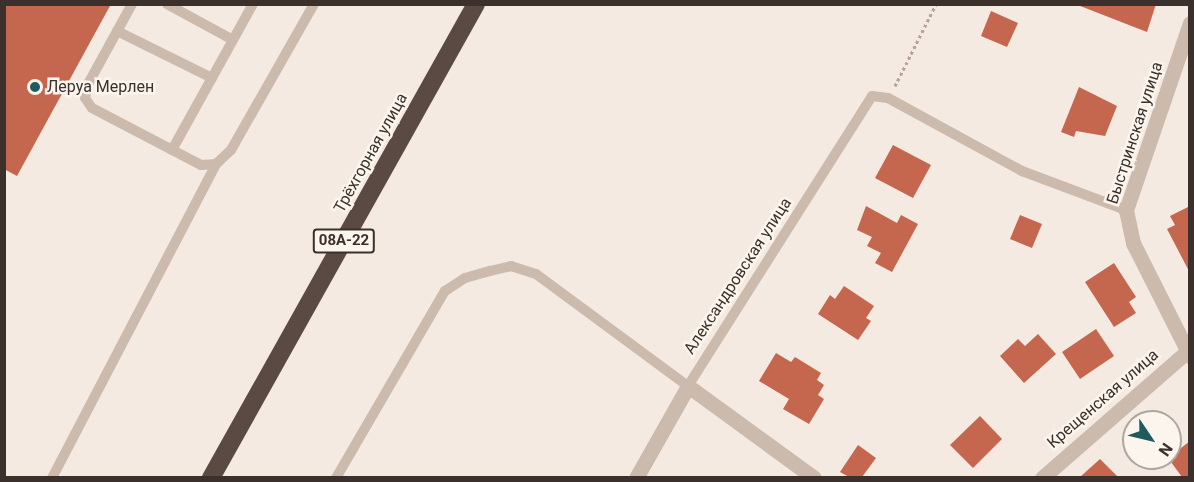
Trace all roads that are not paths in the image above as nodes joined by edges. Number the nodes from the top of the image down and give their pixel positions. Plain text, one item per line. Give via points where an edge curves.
1 (132, 4) edge
2 (167, 4) edge
3 (253, 4) edge
4 (314, 4) edge
5 (477, 4) edge
6 (1190, 23) edge
7 (117, 31) junction
8 (233, 40) junction
9 (212, 78) junction
10 (172, 150) junction
11 (216, 164) junction
12 (1126, 210) junction
13 (1188, 352) edge
14 (688, 386) junction
15 (52, 477) edge
16 (212, 477) edge
17 (336, 477) edge
18 (636, 477) edge
19 (814, 477) edge
20 (1042, 477) edge

1 - 7 lane
2 - 8 lane
3 - 8 lane
4 - 11 lane via 231,150
5 - 16 highway, Трёхгорная улица / 08А-22
6 - 12 street, Быстринская улица
7 - 9 lane
7 - 10 lane via 88,84 85,98 92,108
8 - 9 lane
9 - 10 lane
10 - 11 lane via 201,165
11 - 15 lane
12 - 13 street, Быстринская улица via 1132,243
12 - 14 lane, Александровская улица via 1022,171 888,98 872,96
13 - 20 street, Крещенская улица
14 - 17 lane via 536,274 511,266 490,271 445,291
14 - 18 street, Александровская улица
14 - 19 street

